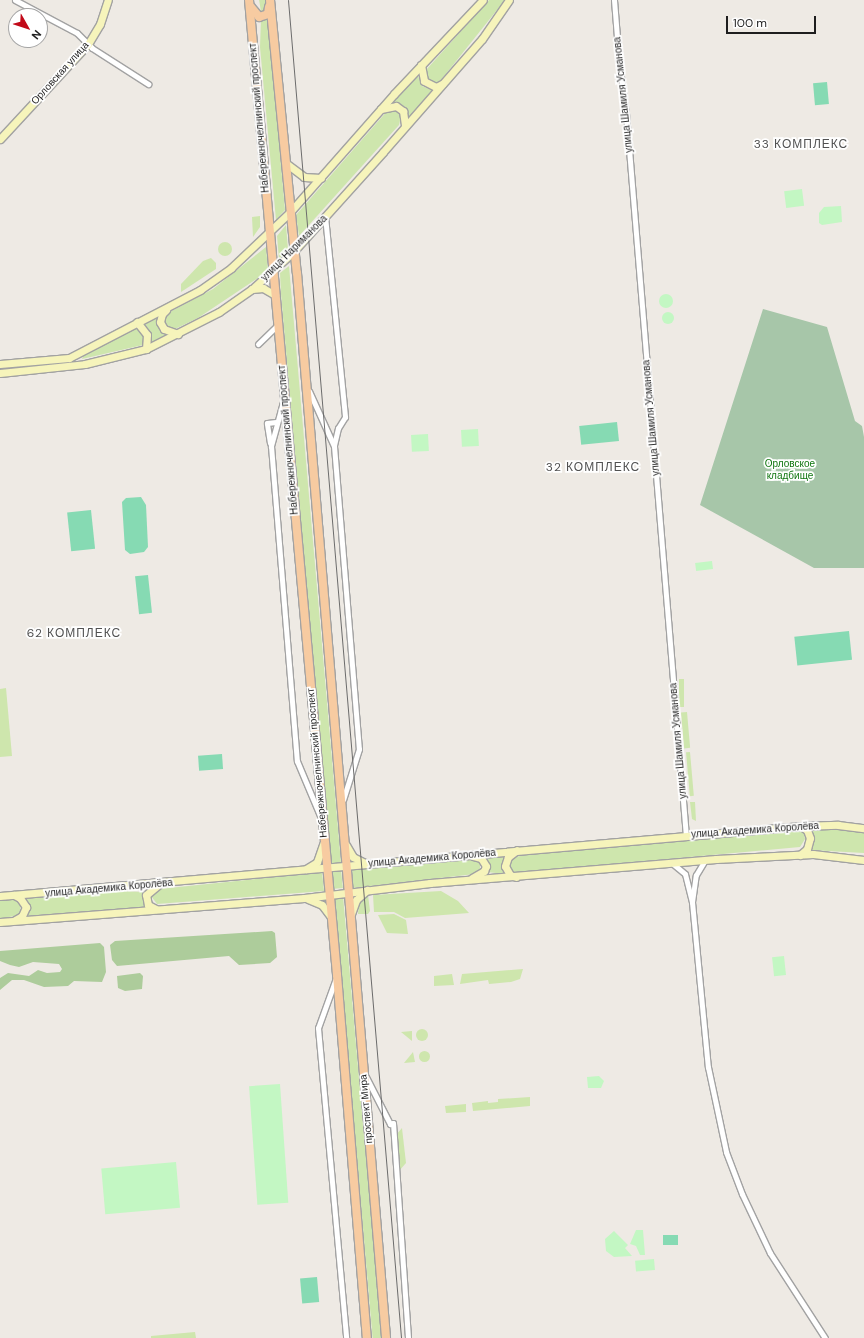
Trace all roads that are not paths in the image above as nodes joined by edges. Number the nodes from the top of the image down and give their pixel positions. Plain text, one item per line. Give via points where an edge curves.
1 (15, 0) edge
2 (108, 0) edge
3 (270, 0) edge
4 (483, 0) edge
5 (509, 0) edge
6 (614, 0) edge
7 (249, 1) edge
8 (88, 44) junction
9 (421, 65) junction
10 (444, 82) junction
11 (148, 84) dead end
12 (381, 109) junction
13 (405, 126) junction
14 (0, 139) edge
15 (287, 164) junction
16 (321, 178) junction
17 (290, 212) junction
18 (325, 216) junction
19 (269, 234) junction
20 (294, 250) junction
21 (273, 271) junction
22 (252, 289) junction
23 (275, 295) junction
24 (169, 307) junction
25 (138, 322) junction
26 (278, 324) junction
27 (179, 334) junction
28 (258, 344) dead end
29 (146, 349) junction
30 (0, 364) edge
31 (0, 373) edge
32 (306, 384) junction
33 (284, 399) junction
34 (276, 422) junction
35 (271, 446) junction
36 (334, 446) junction
37 (340, 807) junction
38 (322, 819) junction
39 (801, 826) junction
40 (862, 827) edge
41 (686, 836) junction
42 (344, 840) junction
43 (324, 842) junction
44 (517, 850) junction
45 (469, 855) junction
46 (800, 855) junction
47 (705, 860) junction
48 (864, 860) edge
49 (672, 863) junction
50 (369, 864) junction
51 (346, 866) junction
52 (327, 868) junction
53 (302, 870) junction
54 (516, 877) junction
55 (347, 880) joint
56 (328, 881) joint
57 (458, 882) junction
58 (160, 883) junction
59 (367, 890) junction
60 (348, 892) junction
61 (329, 894) junction
62 (14, 895) junction
63 (0, 896) edge
64 (304, 898) junction
65 (692, 902) junction
66 (156, 910) junction
67 (350, 916) junction
68 (331, 917) junction
69 (13, 921) junction
70 (0, 922) edge
71 (337, 975) junction
72 (363, 1072) junction
73 (346, 1338) edge
74 (367, 1338) edge
75 (386, 1338) edge
76 (408, 1338) edge
77 (825, 1338) edge

1 - 8 street via 77,33
2 - 8 street, Орловская улица via 100,24
3 - 7 main road via 268,14 265,17 254,14
3 - 15 main road, Набережночелнинский проспект
4 - 9 street
5 - 10 street, улица Нариманова via 482,39
6 - 41 street, улица Шамиля Усманова via 627,121
7 - 19 main road, Набережночелнинский проспект
8 - 11 street
8 - 14 street, Орловская улица
9 - 10 street via 424,81 430,86 436,87
9 - 12 street
10 - 13 street, улица Нариманова
12 - 13 street via 396,106 403,111
12 - 16 street
13 - 18 street, улица Нариманова
15 - 16 street via 304,177
15 - 17 main road, Набережночелнинский проспект
16 - 17 street
17 - 19 street
17 - 20 main road, Набережночелнинский проспект
18 - 20 street, улица Нариманова
18 - 36 street via 345,417 338,428
19 - 21 main road, Набережночелнинский проспект
19 - 24 street via 231,268 200,290
20 - 21 street, улица Нариманова
20 - 32 main road, Набережночелнинский проспект
21 - 22 street, улица Нариманова
21 - 23 main road, Набережночелнинский проспект
22 - 23 street via 263,288
22 - 27 street, улица Нариманова via 219,312
23 - 26 main road, Набережночелнинский проспект
24 - 25 street
24 - 27 street via 162,314 160,322 164,329
25 - 29 street via 147,335
25 - 30 street via 69,358
26 - 28 street
26 - 33 main road, Набережночелнинский проспект
27 - 29 street, улица Нариманова
29 - 31 street, улица Нариманова via 85,364
32 - 36 street
32 - 37 main road, Набережночелнинский проспект
33 - 34 street
33 - 38 main road, Набережночелнинский проспект
34 - 35 street
34 - 35 street via 267,423
35 - 38 street via 297,761
36 - 37 street via 360,749
37 - 42 main road, Набережночелнинский проспект
38 - 43 main road, Набережночелнинский проспект
39 - 40 street, улица Академика Королёва
39 - 41 street, улица Академика Королёва
39 - 46 street via 807,830 810,838 807,849
41 - 44 street, улица Академика Королёва
42 - 50 street via 353,857
42 - 51 main road, Набережночелнинский проспект
43 - 52 main road, Набережночелнинский проспект
43 - 53 street via 317,862
44 - 45 street, улица Академика Королёва
44 - 54 street via 508,857 505,866 510,875
45 - 50 street, улица Академика Королёва
45 - 57 street via 481,858 486,866 484,871
46 - 47 street
46 - 48 street
47 - 49 street
47 - 65 street via 696,875
49 - 54 street
49 - 65 street via 685,874
50 - 51 street, улица Академика Королёва
51 - 52 street, улица Академика Королёва
51 - 55 main road, Набережночелнинский проспект
52 - 53 street, улица Академика Королёва
52 - 56 main road, Набережночелнинский проспект
53 - 58 street, улица Академика Королёва
54 - 57 street
55 - 60 main road, проспект Мира
56 - 61 main road, проспект Мира
57 - 59 street
58 - 62 street, улица Академика Королёва
58 - 66 street via 146,895 148,905
59 - 60 street
59 - 67 street via 356,900
60 - 61 street
60 - 67 main road, проспект Мира
61 - 64 street
61 - 68 main road, проспект Мира
62 - 63 street, улица Академика Королёва
62 - 69 street via 20,898 26,907 22,916
64 - 66 street
64 - 68 street via 322,905
65 - 77 street via 708,1067 726,1152 742,1194 770,1253
66 - 69 street
67 - 72 main road, проспект Мира
68 - 71 main road, проспект Мира
69 - 70 street
71 - 73 street via 318,1028
71 - 74 main road, проспект Мира
72 - 75 main road, проспект Мира
72 - 76 street via 390,1124 392,1123

